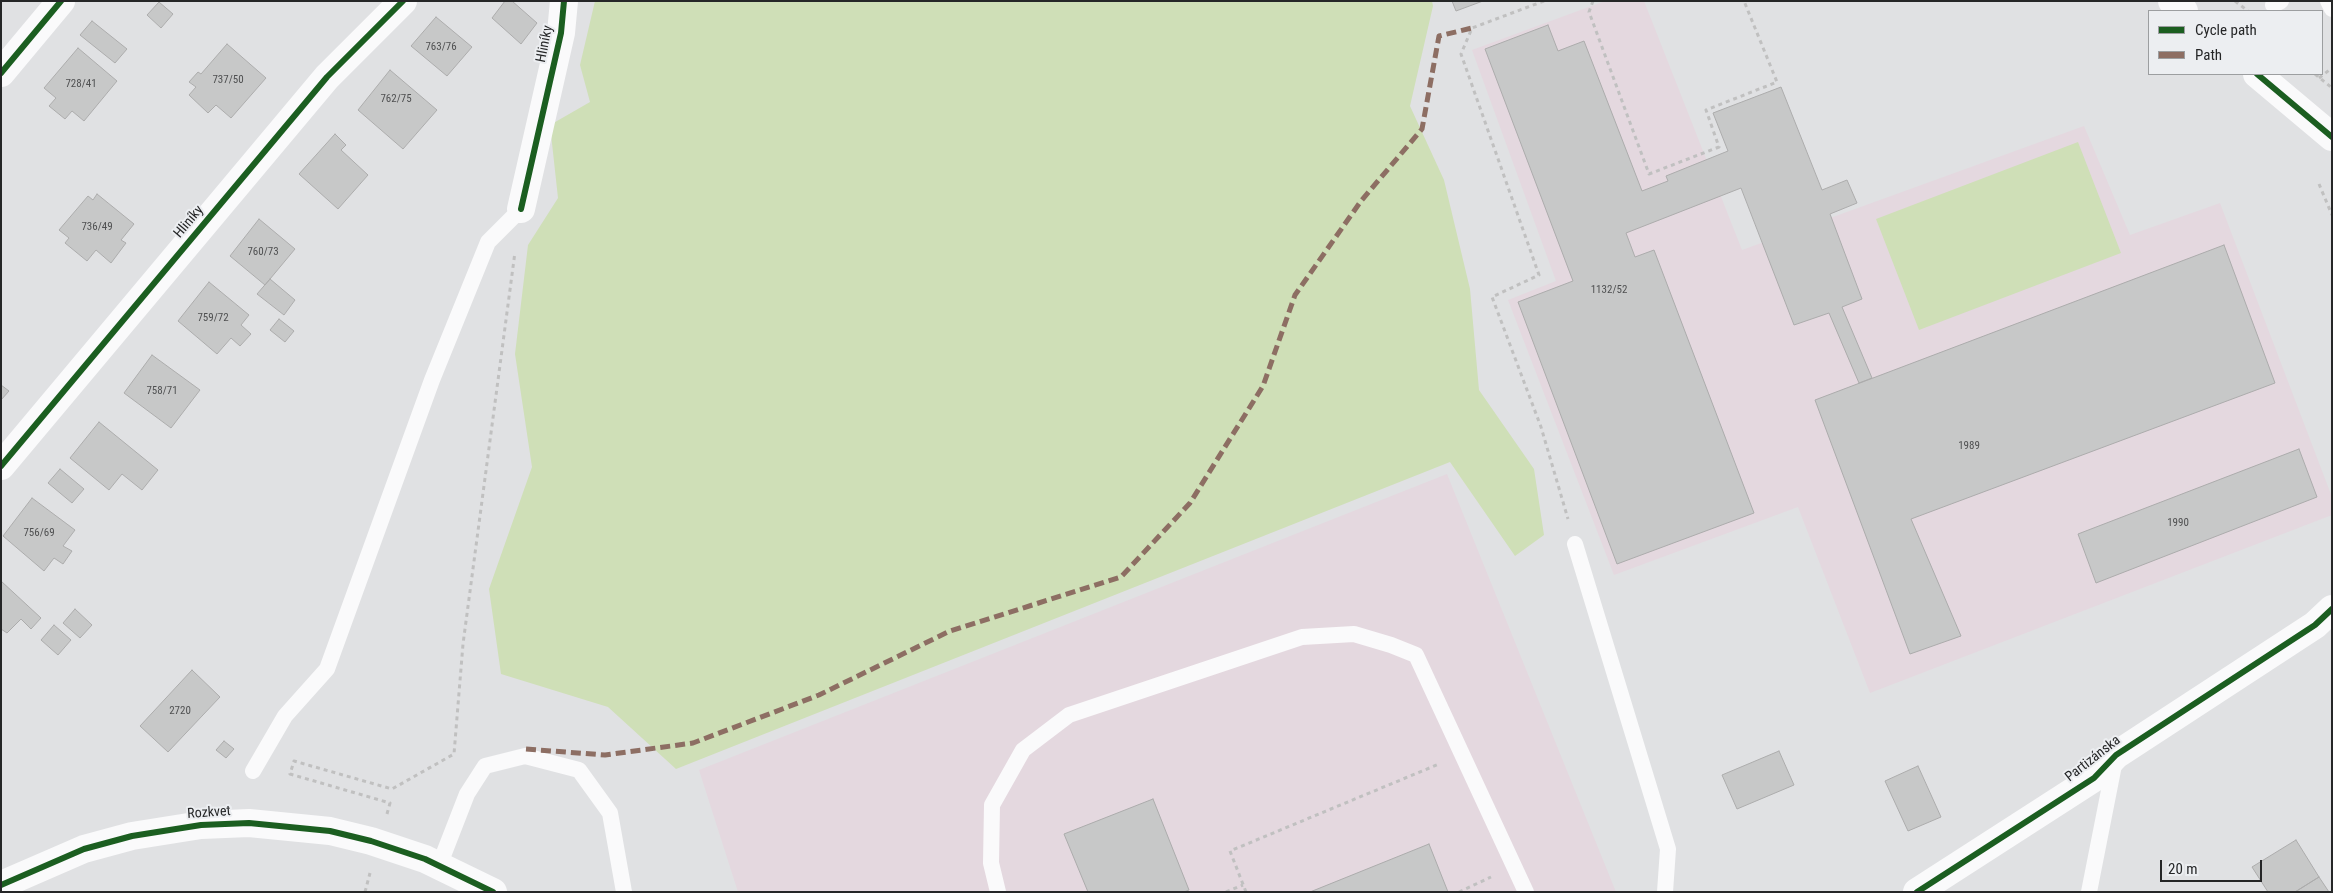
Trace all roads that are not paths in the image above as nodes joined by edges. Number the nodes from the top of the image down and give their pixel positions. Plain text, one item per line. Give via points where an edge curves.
1 (61, 1) edge
2 (403, 1) edge
3 (564, 1) edge
4 (2172, 1) edge
5 (2328, 1) edge
6 (2332, 9) edge
7 (2183, 10) edge
8 (1, 73) edge
9 (2258, 75) edge
10 (2332, 137) edge
11 (521, 209) joint
12 (1, 466) edge
13 (1575, 544) road end
14 (2332, 609) edge
15 (2116, 755) junction
16 (253, 771) dead end
17 (432, 863) junction
18 (15, 884) edge
19 (493, 892) edge
20 (624, 892) edge
21 (998, 892) edge
22 (1526, 892) edge
23 (1665, 892) edge
24 (1917, 892) edge
25 (2089, 892) edge

1 - 8 street
2 - 12 street, Hliníky via 327,77
3 - 11 street, Hliníky via 561,33
4 - 7 street
5 - 6 lane
9 - 10 street
11 - 16 lane via 488,242 432,380 327,669 285,716
13 - 23 lane via 1668,848
14 - 15 street, Partizánska via 2315,624
15 - 24 street, Partizánska via 2094,778
15 - 25 lane
17 - 18 street, Rozkvet via 371,840 330,831 249,823 202,824 84,848
17 - 19 street, Rozkvet
17 - 20 lane via 485,766 525,756 579,770 610,812
21 - 22 lane via 991,863 992,805 1023,750 1069,715 1302,637 1354,634 1416,655

